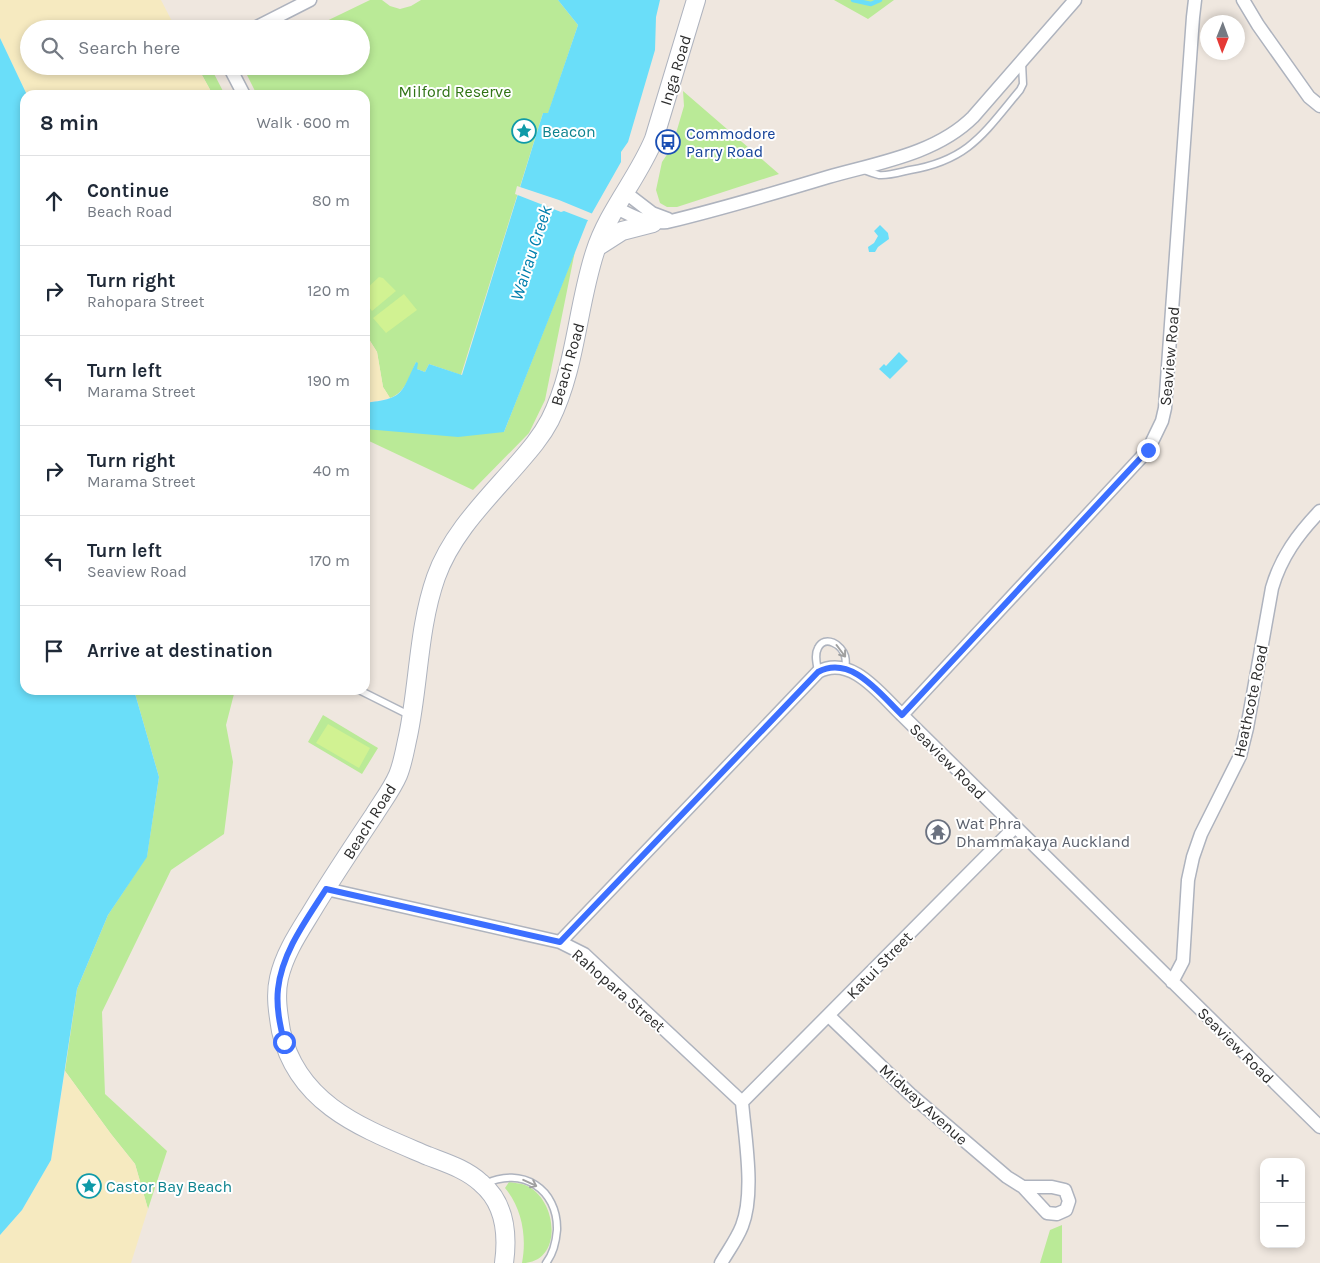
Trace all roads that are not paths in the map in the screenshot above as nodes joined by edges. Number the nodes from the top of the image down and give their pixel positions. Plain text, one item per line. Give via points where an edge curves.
1 (310, 0) edge
2 (696, 0) edge
3 (1075, 0) edge
4 (1195, 0) edge
5 (1242, 1) edge
6 (271, 20) edge
7 (1022, 62) junction
8 (234, 75) edge
9 (241, 90) edge
10 (1320, 106) edge
11 (859, 168) junction
12 (622, 200) junction
13 (680, 219) junction
14 (653, 223) junction
15 (596, 247) junction
16 (1320, 511) edge
17 (845, 668) junction
18 (818, 672) junction
19 (369, 695) edge
20 (902, 715) junction
21 (412, 716) junction
22 (1015, 827) junction
23 (326, 889) junction
24 (560, 942) junction
25 (1172, 982) junction
26 (829, 1016) junction
27 (742, 1102) junction
28 (1320, 1127) edge
29 (484, 1184) junction
30 (1023, 1187) dead end
31 (504, 1263) edge
32 (546, 1263) edge
33 (722, 1263) edge

1 - 6 street
2 - 12 main road, Inga Road via 654,139
3 - 7 street
4 - 20 street, Seaview Road via 1162,421 1148,450
5 - 10 street via 1310,97
7 - 11 street via 961,129 928,147
7 - 11 lane via 1023,84 1020,90 978,140 966,149 928,167 880,175
8 - 9 street
11 - 13 street
12 - 13 street via 664,219
12 - 14 street via 628,215
12 - 15 main road, Beach Road
13 - 14 street
14 - 15 main road via 622,231
15 - 21 main road, Beach Road via 568,370 551,418 540,438 462,529 448,549 436,577 426,612
16 - 25 street, Heathcote Road via 1293,543 1277,571 1240,756 1192,857 1184,961
17 - 18 street via 831,667
18 -> 17 lane via 817,648 828,642 833,642 844,653
17 - 20 street via 866,681
18 - 24 street
19 - 21 lane
20 - 22 street, Seaview Road
21 - 23 main road, Beach Road via 398,775
22 - 25 street, Seaview Road
22 - 26 street, Katui Street
23 - 24 street, Rahopara Street
23 - 29 main road, Beach Road via 298,935 280,976 278,1017 290,1058 312,1091 345,1118 464,1170
24 - 27 street, Rahopara Street via 584,954
25 - 28 street, Seaview Road
26 - 27 street, Katui Street
26 - 30 street, Midway Avenue via 910,1094
27 - 33 street via 747,1202 742,1226
29 - 31 main road, Beach Road via 503,1217
29 -> 32 lane via 494,1179 525,1179 546,1195 556,1212 557,1222 556,1241

